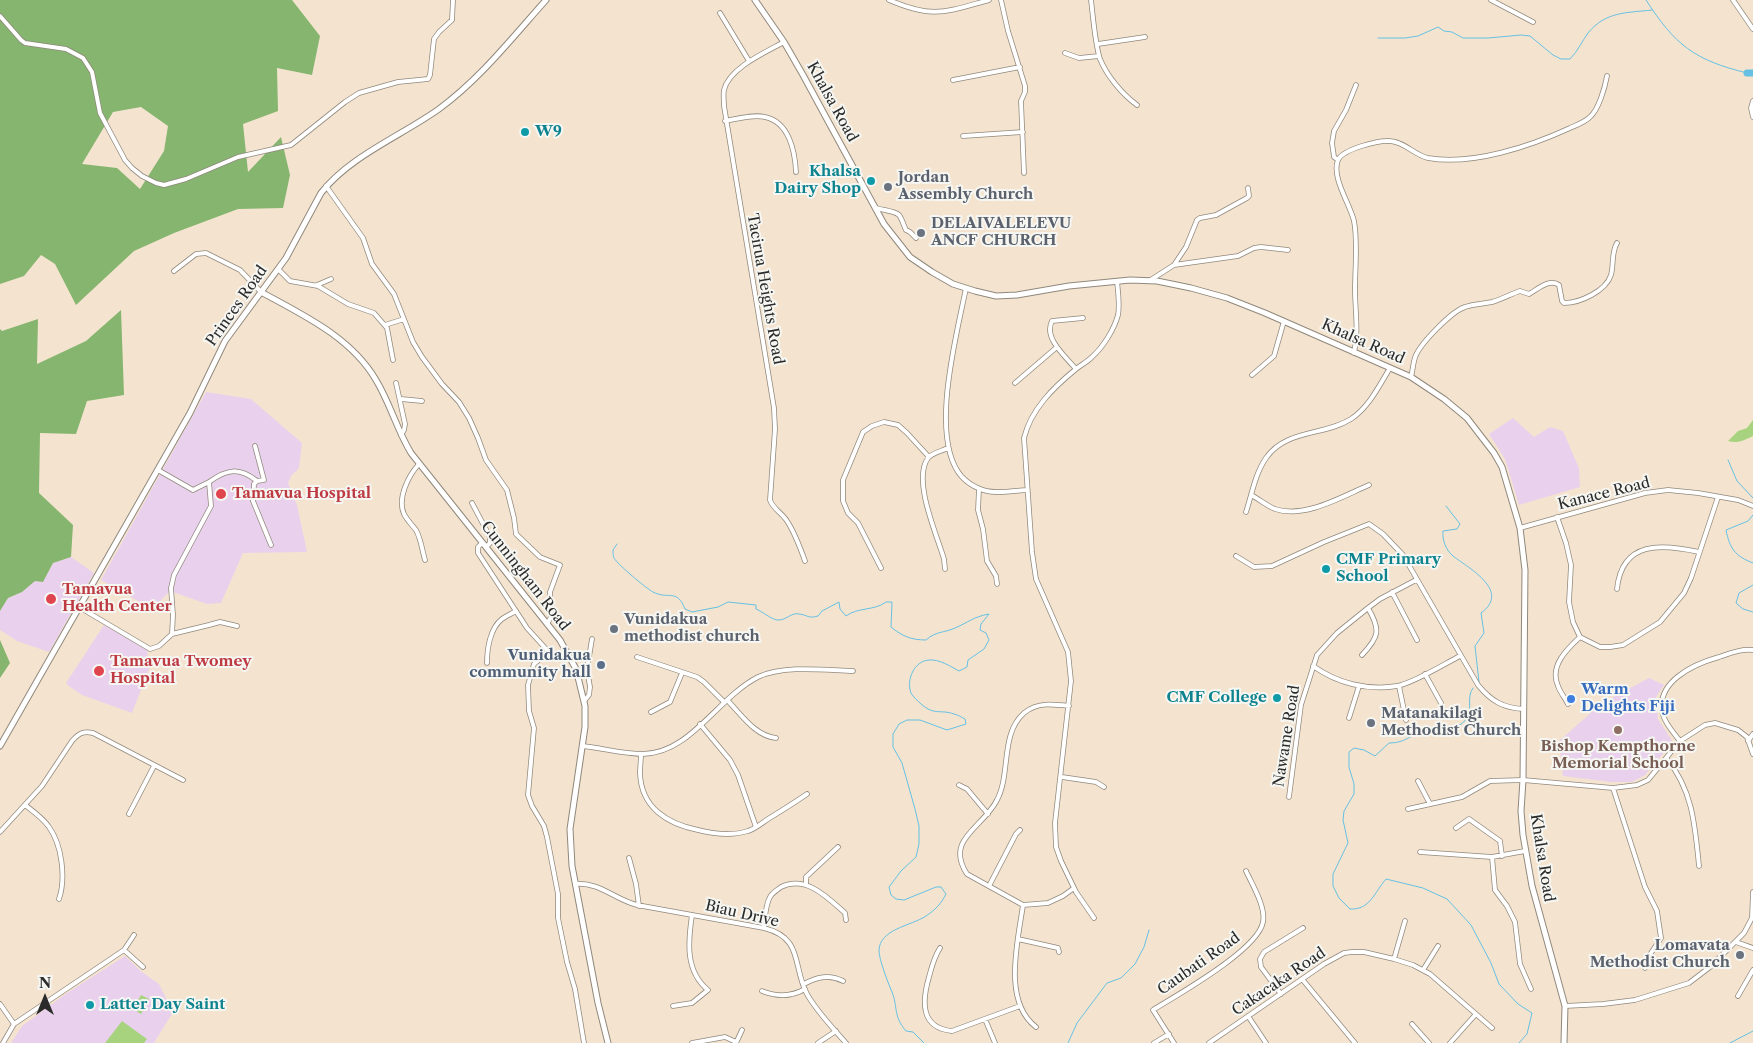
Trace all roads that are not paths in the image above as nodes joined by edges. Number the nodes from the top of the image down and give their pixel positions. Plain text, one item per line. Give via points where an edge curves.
1 (453, 0) edge
2 (546, 0) edge
3 (755, 0) edge
4 (889, 0) edge
5 (989, 0) edge
6 (1001, 0) edge
7 (1091, 0) edge
8 (1491, 0) edge
9 (1733, 0) edge
10 (720, 13) dead end
11 (0, 16) edge
12 (1533, 22) dead end
13 (1753, 29) edge
14 (1145, 36) dead end
15 (784, 42) junction
16 (1098, 44) junction
17 (1065, 53) dead end
18 (1099, 56) junction
19 (750, 61) junction
20 (1020, 67) junction
21 (1607, 76) dead end
22 (953, 80) dead end
23 (1356, 85) dead end
24 (1753, 101) edge
25 (1137, 104) dead end
26 (1753, 117) edge
27 (725, 120) junction
28 (1023, 132) junction
29 (963, 136) dead end
30 (1338, 160) junction
31 (796, 172) dead end
32 (1024, 173) dead end
33 (326, 186) junction
34 (1248, 188) dead end
35 (876, 208) junction
36 (916, 238) dead end
37 (1617, 243) dead end
38 (1288, 250) dead end
39 (1174, 265) junction
40 (278, 269) junction
41 (174, 271) dead end
42 (331, 279) dead end
43 (1117, 281) junction
44 (1149, 281) junction
45 (314, 285) junction
46 (966, 288) junction
47 (261, 292) junction
48 (1083, 318) dead end
49 (404, 319) junction
50 (1284, 321) junction
51 (384, 325) junction
52 (1056, 346) junction
53 (1354, 353) junction
54 (393, 360) dead end
55 (1076, 368) junction
56 (1390, 368) junction
57 (1252, 375) dead end
58 (1411, 377) junction
59 (396, 382) dead end
60 (1015, 384) dead end
61 (401, 399) junction
62 (422, 401) dead end
63 (401, 435) junction
64 (255, 446) dead end
65 (948, 448) junction
66 (929, 456) junction
67 (419, 464) junction
68 (158, 470) junction
69 (257, 481) junction
70 (209, 482) junction
71 (1369, 485) dead end
72 (979, 489) junction
73 (1027, 490) junction
74 (1251, 495) junction
75 (1718, 497) junction
76 (472, 502) dead end
77 (1752, 506) edge
78 (1246, 512) dead end
79 (1557, 518) junction
80 (1520, 528) junction
81 (484, 545) junction
82 (271, 546) dead end
83 (1699, 552) junction
84 (1236, 556) dead end
85 (425, 560) dead end
86 (805, 561) dead end
87 (881, 568) dead end
88 (945, 569) dead end
89 (1416, 580) junction
90 (997, 584) dead end
91 (1617, 589) dead end
92 (1392, 592) junction
93 (79, 607) junction
94 (1368, 608) junction
95 (516, 611) junction
96 (547, 624) junction
97 (237, 626) dead end
98 (172, 634) junction
99 (1580, 637) junction
100 (592, 639) dead end
101 (1416, 640) dead end
102 (1753, 650) edge
103 (1362, 655) dead end
104 (1460, 656) junction
105 (637, 657) dead end
106 (487, 663) dead end
107 (1313, 666) junction
108 (853, 670) dead end
109 (682, 673) junction
110 (1425, 674) junction
111 (1359, 686) junction
112 (1399, 686) junction
113 (584, 701) junction
114 (726, 701) junction
115 (1441, 702) dead end
116 (1568, 704) dead end
117 (1069, 706) junction
118 (1524, 710) junction
119 (651, 712) dead end
120 (1349, 718) dead end
121 (1406, 720) dead end
122 (700, 724) junction
123 (1753, 734) edge
124 (776, 738) dead end
125 (1680, 741) junction
126 (1748, 741) junction
127 (0, 746) edge
128 (582, 746) junction
129 (641, 754) junction
130 (1753, 754) edge
131 (1667, 759) junction
132 (154, 766) junction
133 (1062, 777) junction
134 (183, 780) dead end
135 (1524, 780) junction
136 (1418, 781) dead end
137 (959, 785) dead end
138 (1104, 787) dead end
139 (1613, 788) junction
140 (807, 794) dead end
141 (1289, 797) dead end
142 (1430, 804) junction
143 (26, 805) junction
144 (1408, 809) dead end
145 (129, 814) dead end
146 (988, 814) junction
147 (756, 827) junction
148 (1456, 828) dead end
149 (1020, 830) dead end
150 (0, 832) edge
151 (838, 847) dead end
152 (1525, 851) junction
153 (1420, 852) dead end
154 (1502, 856) junction
155 (629, 858) dead end
156 (1492, 858) junction
157 (1699, 866) dead end
158 (1246, 871) dead end
159 (574, 884) junction
160 (806, 885) junction
161 (989, 886) junction
162 (1074, 888) junction
163 (1753, 892) edge
164 (59, 899) dead end
165 (1023, 905) junction
166 (639, 906) junction
167 (692, 915) junction
168 (1094, 918) dead end
169 (846, 920) dead end
170 (1405, 921) dead end
171 (764, 928) junction
172 (1303, 928) dead end
173 (134, 935) dead end
174 (1018, 939) junction
175 (1736, 942) junction
176 (1438, 946) dead end
177 (940, 948) dead end
178 (1753, 948) edge
179 (124, 950) junction
180 (1060, 952) dead end
181 (1394, 958) junction
182 (143, 967) dead end
183 (1645, 968) dead end
184 (1423, 970) junction
185 (1753, 970) edge
186 (1302, 979) junction
187 (843, 981) dead end
188 (804, 987) junction
189 (1531, 989) dead end
190 (762, 991) dead end
191 (1281, 994) junction
192 (1738, 996) dead end
193 (0, 1004) edge
194 (673, 1006) dead end
195 (1020, 1006) junction
196 (1565, 1006) junction
197 (1476, 1014) junction
198 (1248, 1016) junction
199 (985, 1019) junction
200 (14, 1024) junction
201 (1412, 1024) dead end
202 (1036, 1027) dead end
203 (1492, 1028) dead end
204 (742, 1030) dead end
205 (836, 1031) junction
206 (1169, 1034) junction
207 (736, 1042) edge
208 (3, 1043) edge
209 (584, 1043) edge
210 (608, 1043) edge
211 (692, 1043) edge
212 (818, 1043) edge
213 (846, 1043) edge
214 (994, 1043) edge
215 (1154, 1043) edge
216 (1174, 1043) edge
217 (1209, 1043) edge
218 (1266, 1043) edge
219 (1355, 1043) edge
220 (1430, 1043) edge
221 (1450, 1043) edge
222 (1564, 1043) edge

1 - 11 street via 452,20 434,39 427,80 398,82 359,94 291,145 238,157 167,185 142,176 125,160 100,113 92,72 83,58 66,50 25,43
2 - 33 main road, Princes Road via 466,88 438,110 347,168
3 - 15 main road, Khalsa Road
4 - 5 street via 932,13
6 - 20 street
7 - 16 street
8 - 12 street
9 - 13 street
10 - 19 street
14 - 16 street
15 - 19 street, Tacirua Heights Road
15 - 35 main road, Khalsa Road
16 - 18 street
17 - 18 street via 1079,58
18 - 25 street via 1104,69
19 - 27 street, Tacirua Heights Road via 739,68 724,89
20 - 22 street
20 - 28 street via 1025,86 1021,101
21 - 30 street via 1592,116 1540,140 1496,153 1450,159 1427,158 1396,142 1386,141 1347,151
23 - 30 street via 1334,131 1333,154
24 - 26 street
27 - 31 street via 765,117 781,126 795,154
27 - 86 street, Tacirua Heights Road via 774,408 770,500 787,520
28 - 29 street
28 - 32 street
30 - 53 street via 1340,184 1354,227 1357,333
33 - 40 main road, Princes Road
33 - 49 street via 363,238 372,264 394,294
34 - 39 street via 1247,198 1216,215 1196,221 1186,248
35 - 36 street via 899,216 906,230
35 - 46 main road, Khalsa Road via 884,224 910,257 953,284
37 - 58 street via 1611,276 1590,295 1574,302 1564,303 1559,285 1552,282 1530,294 1520,290 1490,303 1459,310 1419,350
38 - 39 street via 1261,247 1238,256
39 - 44 street
40 - 45 street via 290,281
40 - 47 main road, Princes Road
41 - 47 street via 196,254 206,253 240,270
42 - 45 street
43 - 44 main road, Khalsa Road
43 - 46 main road, Khalsa Road via 996,296
43 - 55 street via 1118,315 1108,336 1091,358
44 - 50 main road, Khalsa Road via 1227,298
45 - 51 street via 348,304 371,311
46 - 65 street via 950,366 946,426
47 - 63 main road, Cunningham Road via 349,346 375,378
47 - 68 main road, Princes Road via 225,341
48 - 52 street via 1052,321 1052,338
49 - 51 street
49 - 96 street via 422,357 469,418 486,460 507,490 517,535 540,557 560,565 550,592 551,617
50 - 53 main road, Khalsa Road
50 - 57 street via 1274,356
51 - 54 street
52 - 55 street
52 - 60 street
53 - 56 main road, Khalsa Road
55 - 73 street via 1047,396 1027,426 1024,438
56 - 58 main road, Khalsa Road
56 - 74 street via 1364,409 1350,420 1293,437 1272,450 1256,477
58 - 80 main road, Khalsa Road via 1467,418 1494,453 1502,467
59 - 61 street
61 - 62 street
61 - 63 street via 405,427
63 - 67 main road, Cunningham Road
64 - 69 street via 264,478
65 - 66 street
65 - 72 street via 962,477
66 - 87 street via 898,425 884,422 862,432 843,480 843,501
66 - 88 street via 924,466 924,493
67 - 81 main road, Cunningham Road
67 - 85 street via 408,480 402,505 404,516 416,531
68 - 70 street via 193,490
68 - 93 main road, Princes Road
69 - 70 street via 242,472 231,471
69 - 82 street via 253,502
70 - 98 street via 211,506 174,575 171,588
71 - 74 street via 1315,508 1296,510 1275,508
72 - 73 street via 1000,492
72 - 90 street via 978,510 987,562
73 - 117 street via 1036,579 1068,652
74 - 78 street
75 - 77 street, Kanace Road
75 - 79 street, Kanace Road via 1668,490 1645,493
75 - 83 street
76 - 81 street via 490,537 490,542
79 - 80 street, Kanace Road
79 - 99 street via 1570,565 1569,602
80 - 118 main road, Khalsa Road via 1525,570
81 - 95 street via 478,547 478,553
81 - 96 main road, Cunningham Road
83 - 91 street via 1664,547 1639,551 1618,576
83 - 99 street via 1684,593 1660,622 1623,645 1600,647
84 - 89 street via 1254,567 1272,566 1370,524 1398,549
89 - 92 street, Nawame Road
89 - 104 street
92 - 94 street, Nawame Road
92 - 101 street
93 - 98 street via 150,649 159,646
93 - 127 main road, Princes Road
94 - 103 street via 1377,627 1372,644
94 - 107 street, Nawame Road via 1337,633 1317,655
95 - 106 street via 496,625 489,643
95 - 209 street via 548,650 534,664 528,685 534,728 528,791 547,837 558,894 558,918
96 - 113 main road, Cunningham Road via 573,662
97 - 98 street via 220,622
99 - 116 street via 1557,663 1556,683
100 - 113 street via 587,669 589,695
102 - 125 street via 1740,650 1698,664 1666,689 1662,713
104 - 110 street
104 - 118 street via 1486,694 1509,708
105 - 109 street
107 - 111 street via 1340,681
107 - 141 street, Nawame Road via 1301,705
108 - 114 street via 776,672 760,676
109 - 114 street via 697,677
109 - 119 street via 670,702
110 - 112 street
110 - 115 street
111 - 112 street
111 - 120 street
112 - 121 street
113 - 128 main road, Cunningham Road
114 - 122 street
114 - 124 street via 754,729
117 - 133 street
117 - 146 street via 1046,704 1035,707 1016,723 1010,739 1002,789
118 - 135 main road, Khalsa Road
122 - 129 street via 670,748
122 - 147 street via 734,768
123 - 126 street
125 - 126 street via 1705,725 1715,724 1738,730
125 - 131 street
126 - 130 street
128 - 129 street
128 - 159 main road, Cunningham Road via 570,829
129 - 147 street via 642,788 663,817 685,827 708,832 738,833
131 - 139 street via 1648,780
131 - 157 street via 1682,779 1693,814
132 - 134 street
132 - 143 street via 93,733 83,732 72,741
132 - 145 street
133 - 138 street via 1091,781
133 - 162 street via 1056,846
135 - 139 street
135 - 142 street via 1490,781 1462,797
135 - 152 main road, Khalsa Road via 1521,811
136 - 142 street
137 - 146 street via 968,789
139 - 183 street via 1660,925 1661,938
140 - 147 street
142 - 144 street
143 - 150 street
143 - 164 street via 45,822 56,839 62,872
146 - 161 street via 962,842 959,853 967,874
148 - 154 street via 1468,819 1500,841
149 - 161 street
151 - 160 street via 806,877
152 - 154 street
152 - 196 main road, Khalsa Road
153 - 156 street
154 - 156 street
155 - 166 street
156 - 189 street via 1495,890 1515,922 1520,964
158 - 206 street, Caubati Road via 1261,906 1264,920 1260,930 1241,950 1153,1010
159 - 166 street, Biau Drive via 596,886
159 - 210 main road, Cunningham Road
160 - 169 street via 828,898 845,913
160 - 171 street via 788,884 770,896
161 - 165 street
162 - 165 street via 1048,903
162 - 168 street
163 - 175 street via 1752,918
165 - 174 street
166 - 167 street, Biau Drive
167 - 171 street, Biau Drive
167 - 194 street via 688,941 691,962 695,975 708,990 692,1003
170 - 181 street
171 - 188 street, Biau Drive via 787,938
172 - 191 street via 1264,952 1260,959 1261,967
173 - 179 street
174 - 180 street via 1058,948
174 - 195 street via 1014,981
175 - 178 street
175 - 196 street via 1710,967 1678,988 1635,1000
176 - 184 street
177 - 199 street via 924,995 928,1018 942,1030 952,1031
179 - 182 street
179 - 200 street
181 - 184 street, Cakacaka Road
181 - 186 street, Cakacaka Road via 1364,952 1344,953
184 - 197 street, Cakacaka Road
185 - 192 street
186 - 191 street, Cakacaka Road
186 - 219 street
187 - 188 street via 830,977 814,978
188 - 190 street via 797,994 789,995
188 - 205 street, Biau Drive
191 - 198 street, Cakacaka Road
193 - 200 street
195 - 199 street
195 - 202 street
196 - 222 main road, Khalsa Road
197 - 203 street, Cakacaka Road
197 - 221 street
198 - 217 street, Cakacaka Road
198 - 218 street
199 - 214 street
200 - 208 street
201 - 220 street
204 - 207 street
205 - 212 street
205 - 213 street, Biau Drive
206 - 215 street
206 - 216 street, Caubati Road
207 - 211 street via 725,1038

